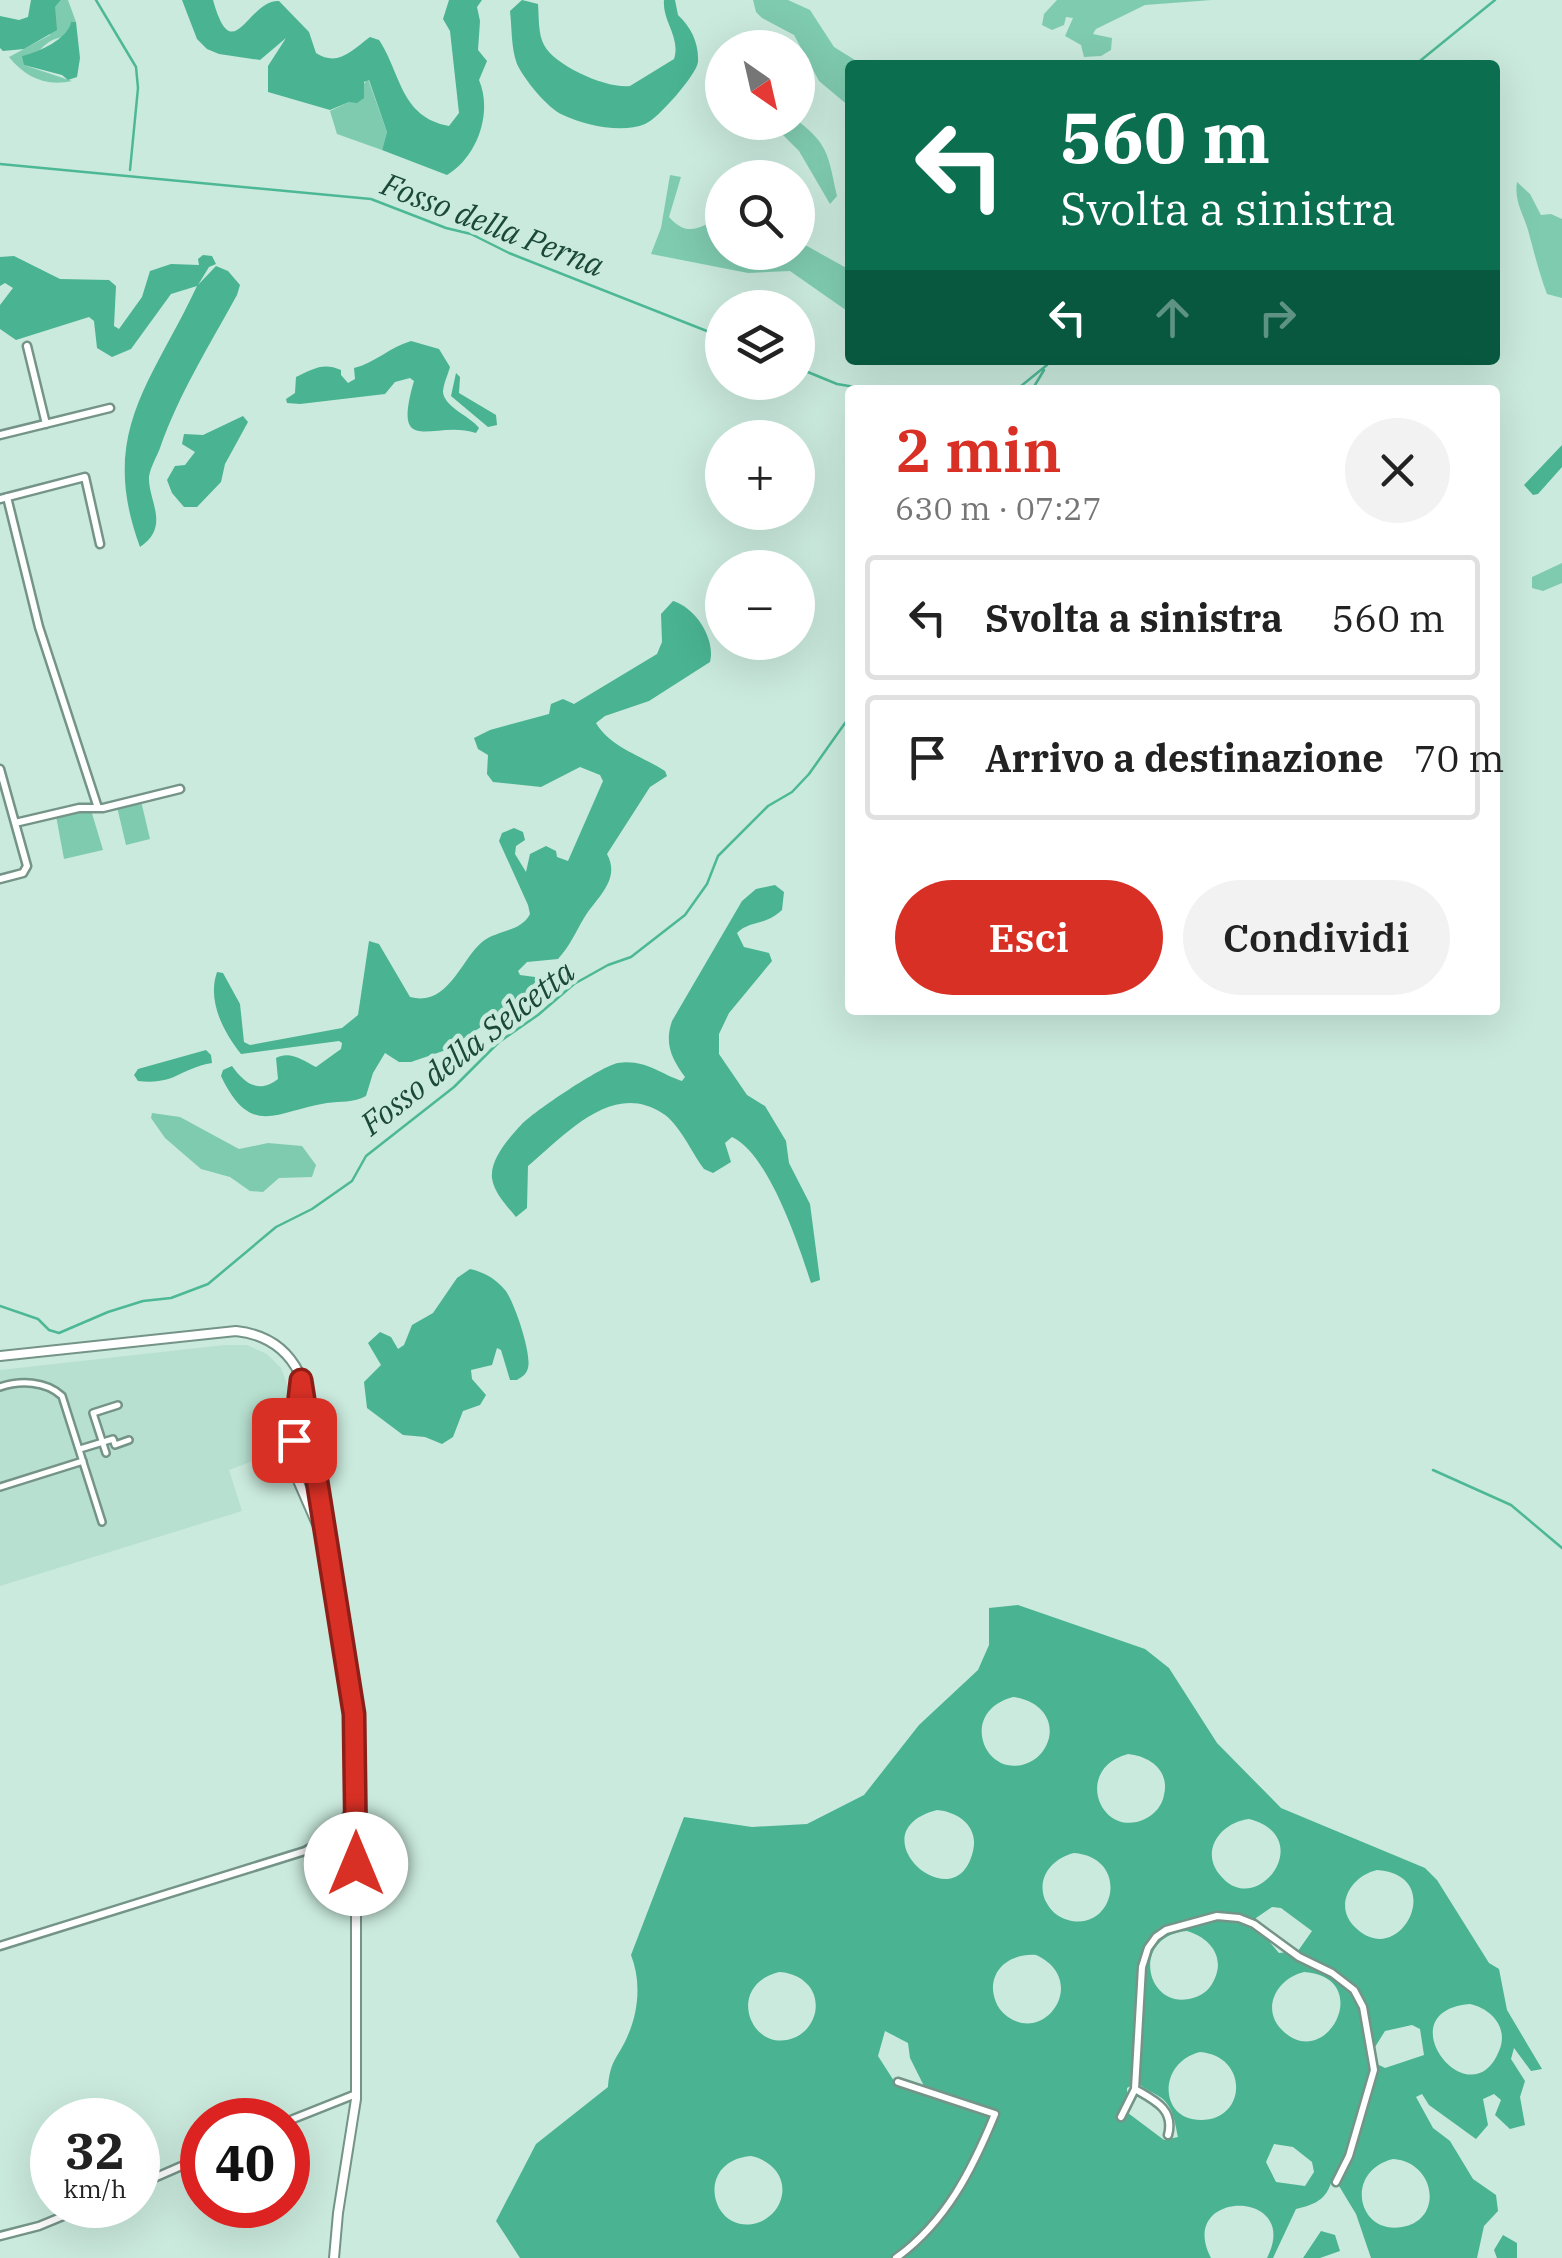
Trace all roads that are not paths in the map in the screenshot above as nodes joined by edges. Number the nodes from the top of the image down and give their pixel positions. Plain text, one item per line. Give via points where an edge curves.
1 (27, 346) dead end
2 (110, 408) dead end
3 (46, 424) junction
4 (0, 435) edge
5 (2, 498) edge
6 (100, 544) dead end
7 (0, 769) edge
8 (180, 788) dead end
9 (98, 808) junction
10 (15, 823) junction
11 (0, 878) edge
12 (0, 1356) edge
13 (301, 1380) junction
14 (0, 1387) edge
15 (118, 1405) dead end
16 (129, 1440) dead end
17 (102, 1442) junction
18 (294, 1447) junction
19 (80, 1449) junction
20 (106, 1454) dead end
21 (314, 1454) junction
22 (83, 1461) junction
23 (318, 1480) junction
24 (0, 1486) edge
25 (300, 1490) junction
26 (102, 1522) dead end
27 (329, 1556) junction
28 (356, 1802) junction
29 (0, 1946) edge
30 (898, 2082) dead end
31 (1134, 2090) junction
32 (356, 2094) junction
33 (310, 2112) edge
34 (1121, 2118) dead end
35 (1168, 2135) dead end
36 (1336, 2182) dead end
37 (32, 2228) edge
38 (0, 2236) edge
39 (334, 2258) edge
40 (896, 2258) edge

1 - 3 street
2 - 3 street
3 - 4 street
5 - 6 street via 85,478
5 - 9 street
7 - 10 street
8 - 9 street
9 - 10 street
10 - 11 street via 26,870
12 - 13 street via 236,1331 277,1345
13 - 18 street
13 - 21 street
14 - 19 street via 54,1388
15 - 17 street via 94,1412
16 - 17 street
17 - 19 street
17 - 20 street
18 - 21 street via 304,1443
18 - 25 street
19 - 22 street
21 - 23 street
22 - 24 street
22 - 26 street
23 - 25 street via 310,1491
23 - 27 street
25 - 27 street
27 - 28 street via 354,1714
28 - 29 street via 332,1836 306,1851
28 - 32 street
30 - 40 street via 994,2114 976,2160 941,2217
31 - 34 street
31 - 35 street via 1167,2113
31 - 36 street via 1148,1948 1166,1930 1217,1916 1254,1924 1345,1981 1363,2006 1373,2083
32 - 33 street
32 - 39 street
37 - 38 street

